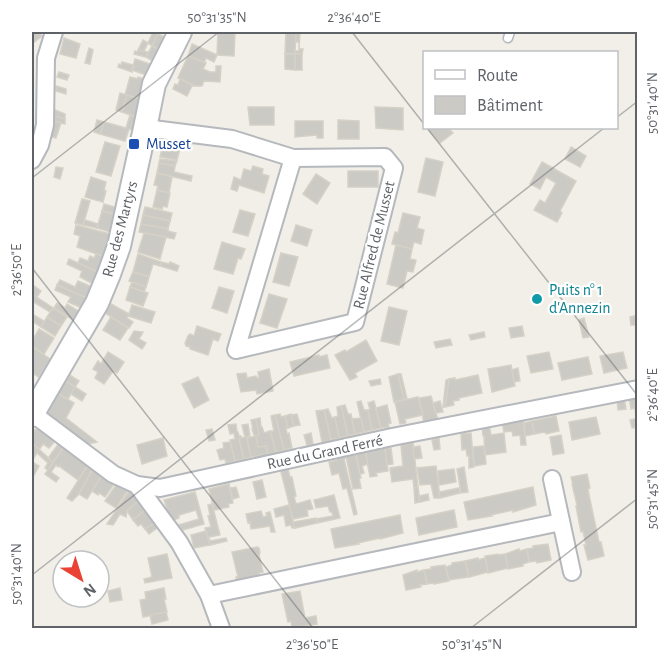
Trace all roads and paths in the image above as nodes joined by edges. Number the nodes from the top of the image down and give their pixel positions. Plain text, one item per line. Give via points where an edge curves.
1 (54, 32) edge
2 (180, 32) edge
3 (145, 128) junction
4 (293, 158) junction
5 (32, 160) edge
6 (638, 389) edge
7 (32, 414) edge
8 (552, 479) dead end
9 (137, 485) junction
10 (561, 522) junction
11 (572, 572) dead end
12 (209, 595) junction
13 (221, 628) edge

1 - 5 street via 46,58 45,125
2 - 3 street, Rue des Martyrs via 154,84
3 - 4 street, Rue Alfred de Musset via 232,139
3 - 7 street, Rue des Martyrs via 110,274
4 - 4 street, Rue Alfred de Musset via 283,192 236,350 355,322 394,168 385,157
6 - 9 street, Rue du Grand Ferré via 160,488
7 - 9 street, Rue du Grand Ferré via 113,474
8 - 10 street
9 - 12 street via 179,542
10 - 11 street
10 - 12 street
12 - 13 street

